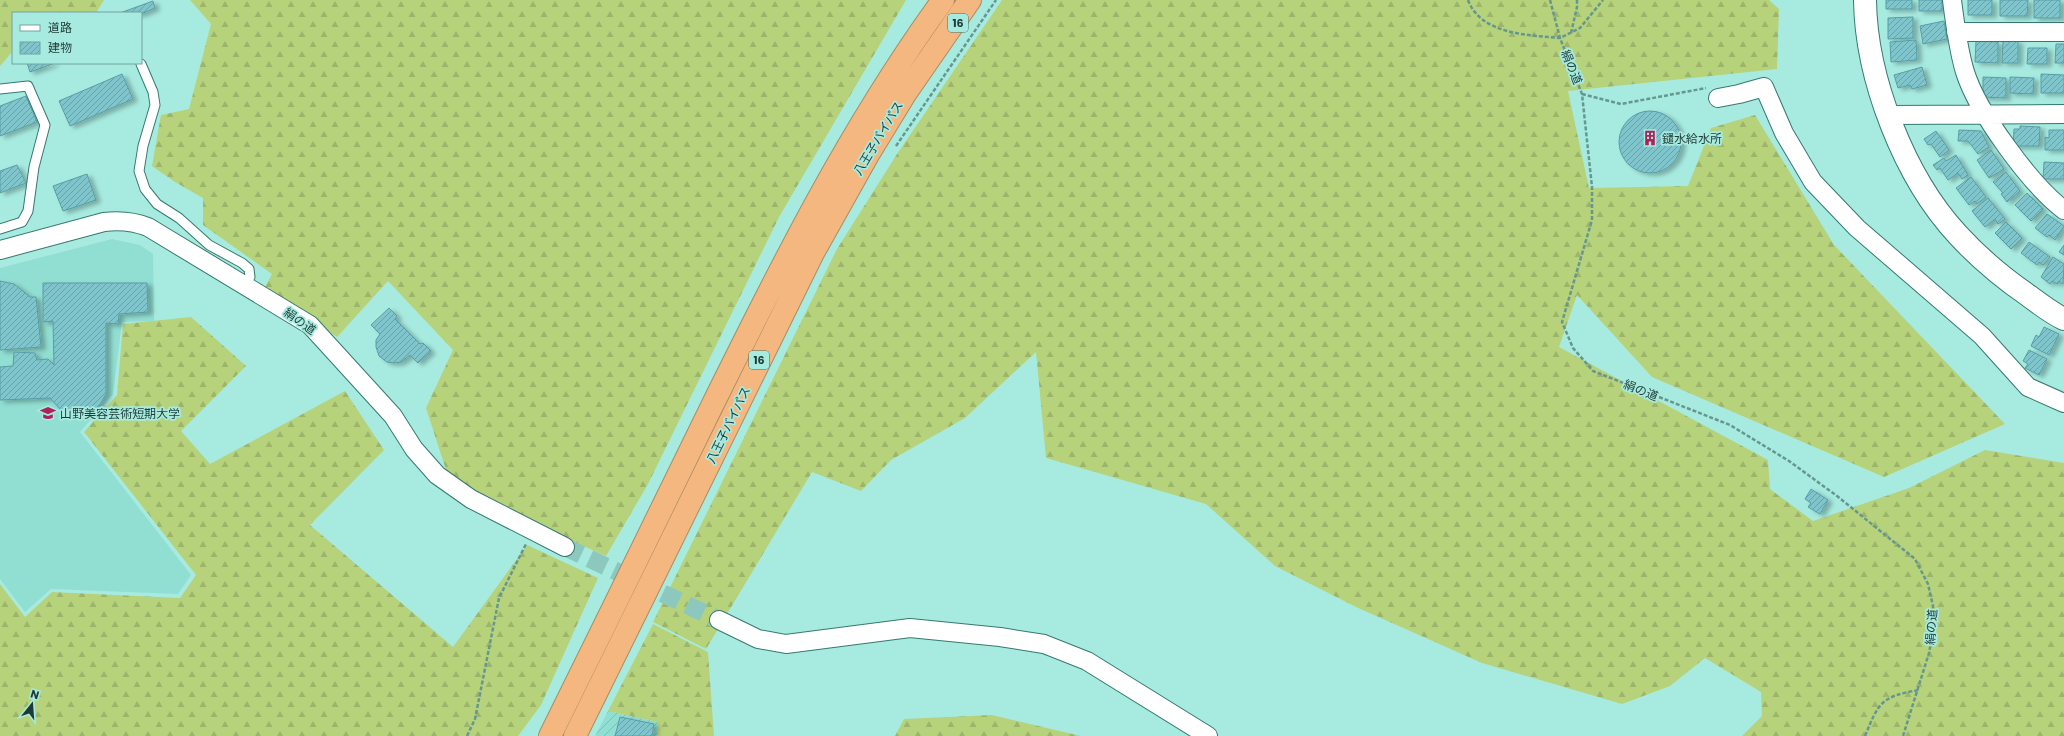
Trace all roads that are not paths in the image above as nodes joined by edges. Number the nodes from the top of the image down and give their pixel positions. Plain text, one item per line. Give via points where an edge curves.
1 (943, 0) edge
2 (970, 0) edge
3 (979, 0) edge
4 (1865, 0) edge
5 (1952, 0) edge
6 (1956, 32) junction
7 (2064, 32) edge
8 (937, 47) junction
9 (141, 64) dead end
10 (0, 89) edge
11 (1718, 98) road end
12 (1985, 114) junction
13 (2064, 114) edge
14 (1889, 115) junction
15 (2060, 203) edge
16 (0, 229) edge
17 (0, 250) edge
18 (246, 286) junction
19 (2064, 319) edge
20 (2064, 403) edge
21 (565, 547) tunnel mouth
22 (719, 620) tunnel mouth
23 (550, 736) edge
24 (576, 736) edge
25 (1208, 736) edge

1 - 23 highway, 八王子バイパス / 16 via 853,135 794,242
2 - 8 highway, 八王子バイパス / 16
3 - 8 highway, 16
4 - 14 street via 1876,77
5 - 6 street
6 - 7 street
6 - 12 street via 1965,73
8 - 24 highway, 八王子バイパス / 16 via 869,152 813,253
9 - 18 lane via 153,92 155,105 143,146 139,171 145,188 157,204 179,218 209,245 246,266 250,277
10 - 16 lane via 28,86 45,125 34,167 28,211 22,222
11 - 20 street via 1764,87 1784,133 1813,182 1857,228 1982,336 2028,387
12 - 13 street
12 - 14 street
12 - 15 street via 2029,175
14 - 19 street via 1929,197 1957,234 1984,261
17 - 18 street, 絹の道 via 104,222 137,222
18 - 21 street, 絹の道 via 310,325 393,416 414,449 436,476 471,499
22 - 25 street via 758,639 786,644 910,628 1044,644 1087,661

